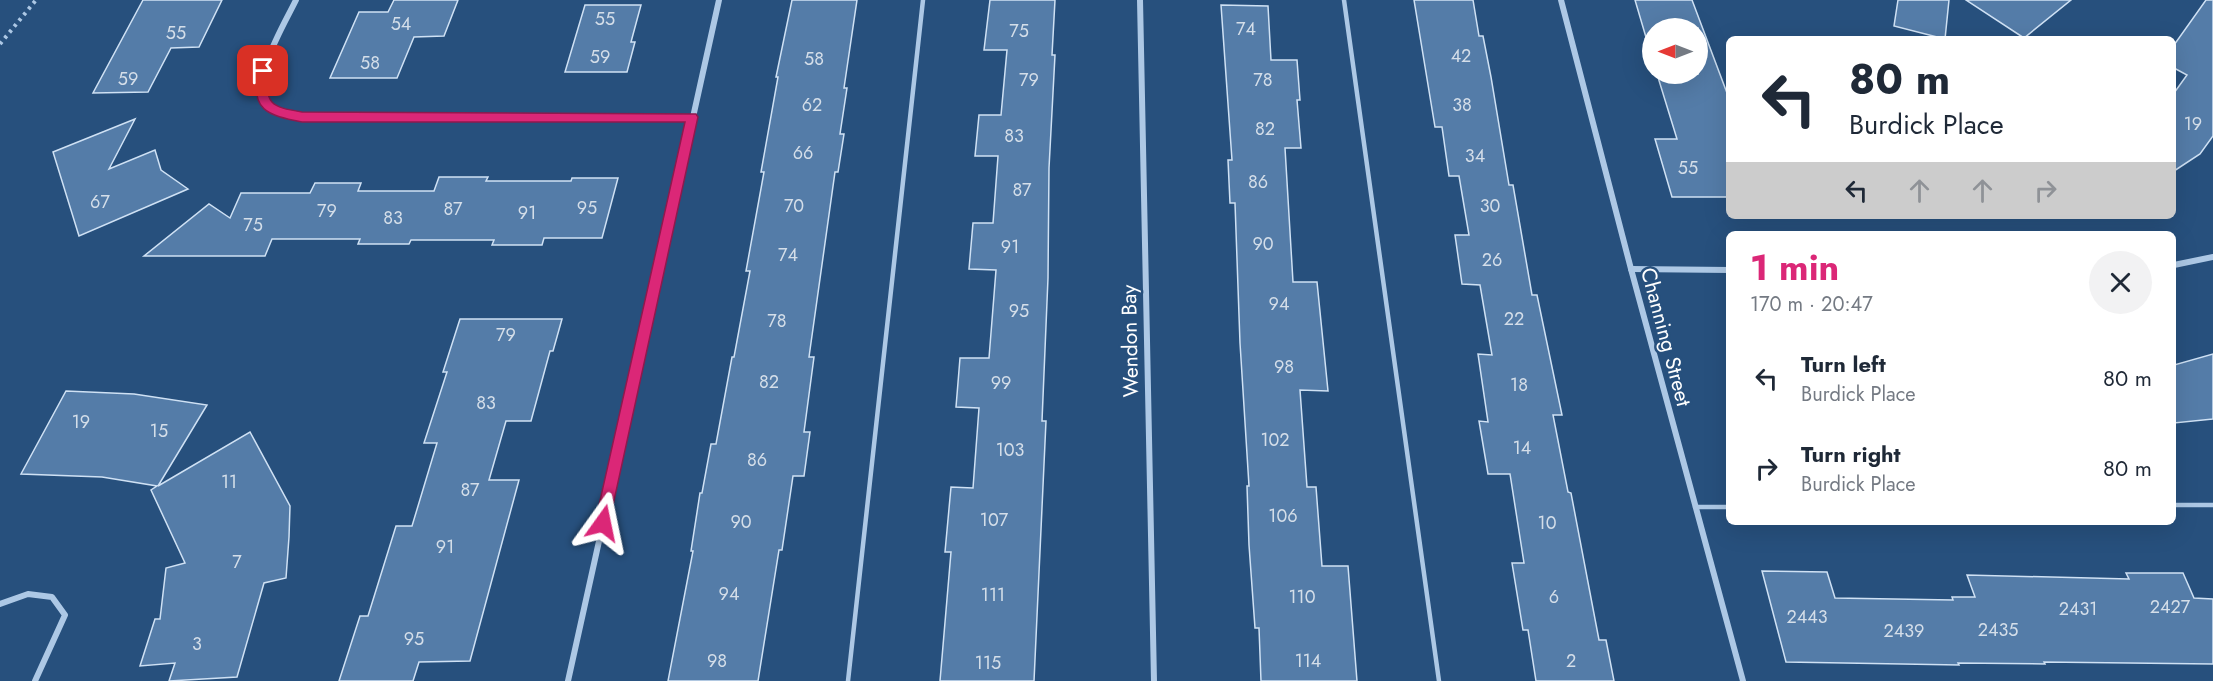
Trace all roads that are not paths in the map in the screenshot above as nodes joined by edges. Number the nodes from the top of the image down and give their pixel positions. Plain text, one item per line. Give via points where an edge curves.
1 (296, 0) edge
2 (719, 0) edge
3 (923, 0) edge
4 (1140, 0) edge
5 (1344, 0) edge
6 (1561, 0) edge
7 (692, 117) junction
8 (2213, 257) edge
9 (2176, 265) edge
10 (1631, 269) junction
11 (1726, 270) edge
12 (2176, 505) edge
13 (2213, 505) edge
14 (1695, 507) junction
15 (1726, 507) edge
16 (0, 604) edge
17 (35, 681) edge
18 (568, 681) edge
19 (848, 681) edge
20 (1154, 681) edge
21 (1439, 681) edge
22 (1743, 681) edge

1 - 7 street via 263,71 260,92 267,105 280,113 302,117
2 - 7 street
3 - 19 lane
4 - 20 street, Wendon Bay
5 - 21 lane
6 - 10 street, Channing Street
7 - 18 street
8 - 9 street
10 - 11 street
10 - 14 street, Channing Street
12 - 13 lane
14 - 15 lane
14 - 22 street, Channing Street
16 - 17 street via 28,594 52,597 65,615

